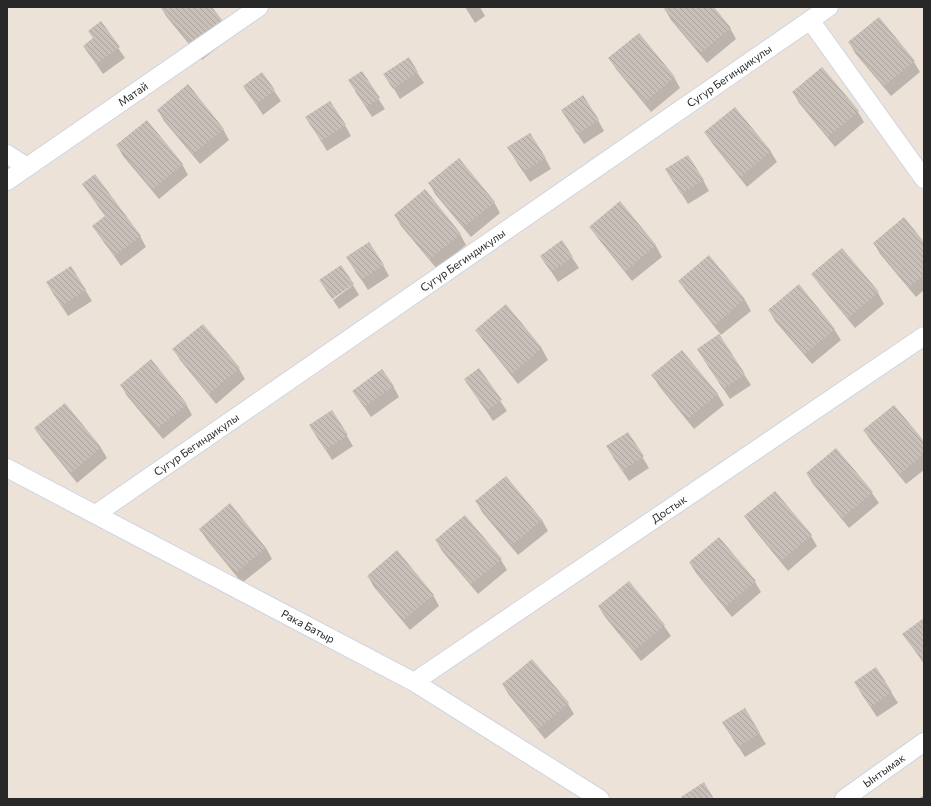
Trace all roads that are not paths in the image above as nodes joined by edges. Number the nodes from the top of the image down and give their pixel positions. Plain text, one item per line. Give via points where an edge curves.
1 (829, 7) edge
2 (253, 9) edge
3 (810, 20) junction
4 (7, 154) edge
5 (27, 167) junction
6 (924, 179) edge
7 (7, 181) edge
8 (924, 336) edge
9 (7, 468) edge
10 (96, 514) junction
11 (414, 682) junction
12 (924, 742) edge
13 (600, 799) edge
14 (844, 799) edge

1 - 3 street, Сугур Бегиндикулы
2 - 5 street, Матай
3 - 6 street
3 - 10 street, Сугур Бегиндикулы
4 - 5 street
5 - 7 street, Матай
8 - 11 street, Достык
9 - 10 street, Рака Батыр
10 - 11 street, Рака Батыр
11 - 13 street, Рака Батыр
12 - 14 street, Ынтымак

